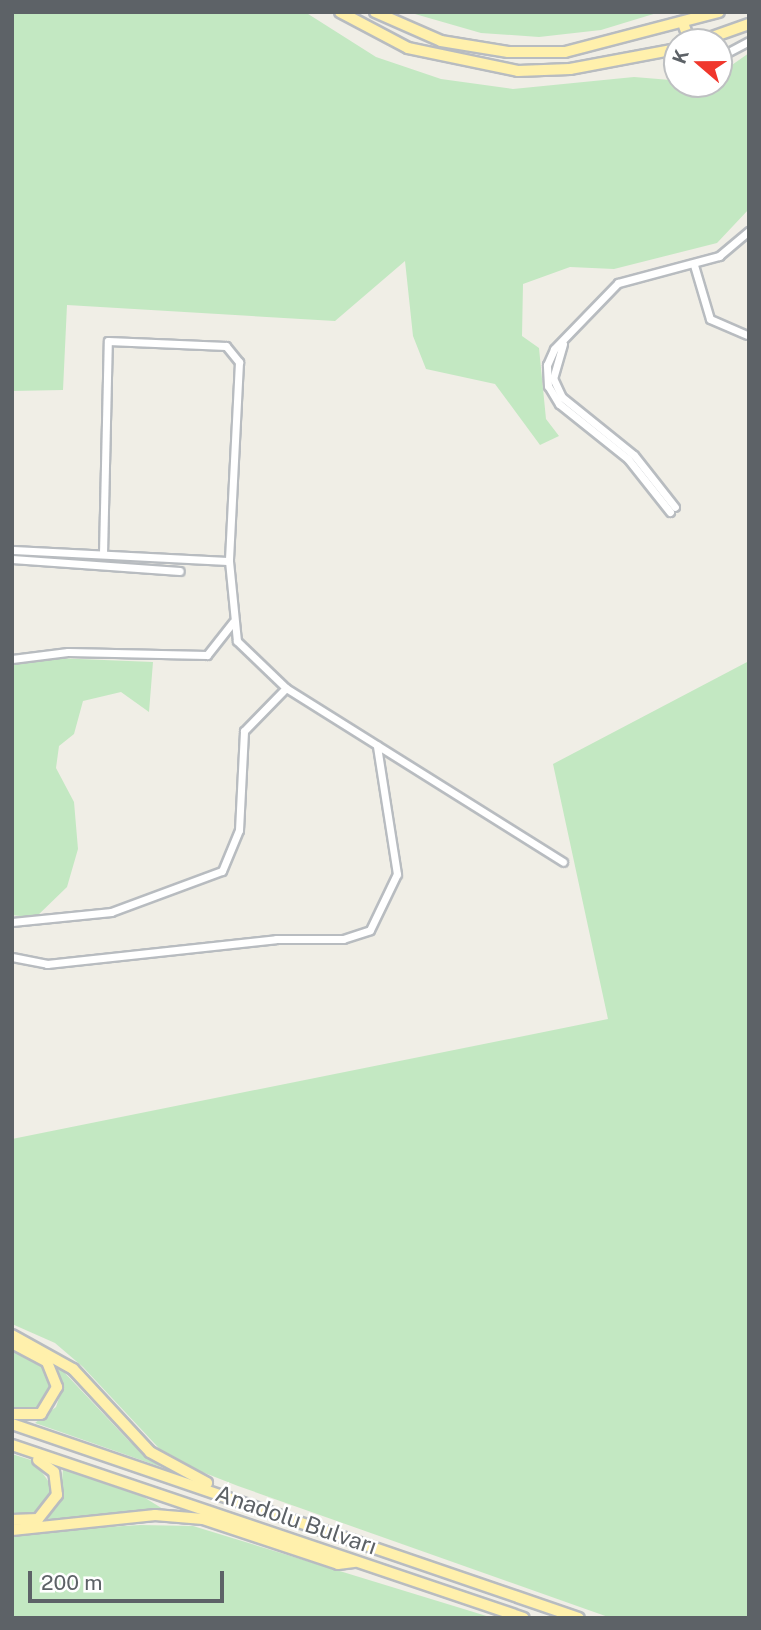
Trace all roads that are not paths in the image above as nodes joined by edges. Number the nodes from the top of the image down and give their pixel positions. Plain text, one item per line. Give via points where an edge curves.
1 (340, 12) edge
2 (375, 12) edge
3 (719, 12) edge
4 (683, 23) junction
5 (685, 28) edge
6 (659, 30) junction
7 (749, 41) edge
8 (663, 48) edge
9 (733, 50) edge
10 (663, 52) edge
11 (749, 231) edge
12 (694, 265) junction
13 (747, 335) dead end
14 (673, 510) dead end
15 (12, 550) edge
16 (103, 554) junction
17 (12, 559) edge
18 (229, 561) junction
19 (180, 571) dead end
20 (233, 622) junction
21 (12, 659) edge
22 (286, 688) junction
23 (377, 746) junction
24 (563, 862) dead end
25 (12, 922) edge
26 (12, 957) edge
27 (12, 1335) edge
28 (12, 1343) edge
29 (12, 1414) edge
30 (12, 1423) edge
31 (12, 1445) edge
32 (12, 1451) edge
33 (243, 1502) junction
34 (12, 1520) edge
35 (12, 1530) edge
36 (359, 1562) junction
37 (524, 1618) edge
38 (579, 1618) edge

1 - 10 main road via 408,48 518,71
2 - 6 main road via 441,41 508,52 565,52
3 - 4 main road
4 - 5 main road
4 - 6 main road
6 - 8 main road
7 - 9 street
11 - 12 street via 719,256
12 - 13 street via 710,319
12 - 14 street via 618,283 566,337 547,365 552,394 628,459
15 - 16 street
16 - 18 street
16 - 18 street via 108,341 226,346 239,362
17 - 19 street
18 - 20 street
20 - 21 street via 207,655 68,652
20 - 22 street via 237,640
22 - 23 street
22 - 25 street via 244,731 239,831 222,871 111,912
23 - 24 street
23 - 26 street via 397,874 370,930 343,939 276,939 47,964
27 - 33 main road via 72,1369 150,1452
28 - 29 main road via 47,1362 57,1387 41,1414
30 - 33 main road, Anadolu Bulvarı
31 - 36 main road, Anadolu Bulvarı
32 - 34 main road via 48,1465 58,1484 45,1514
33 - 38 main road, Anadolu Bulvarı
35 - 36 main road via 155,1515 203,1519 338,1564
36 - 37 main road, Anadolu Bulvarı

